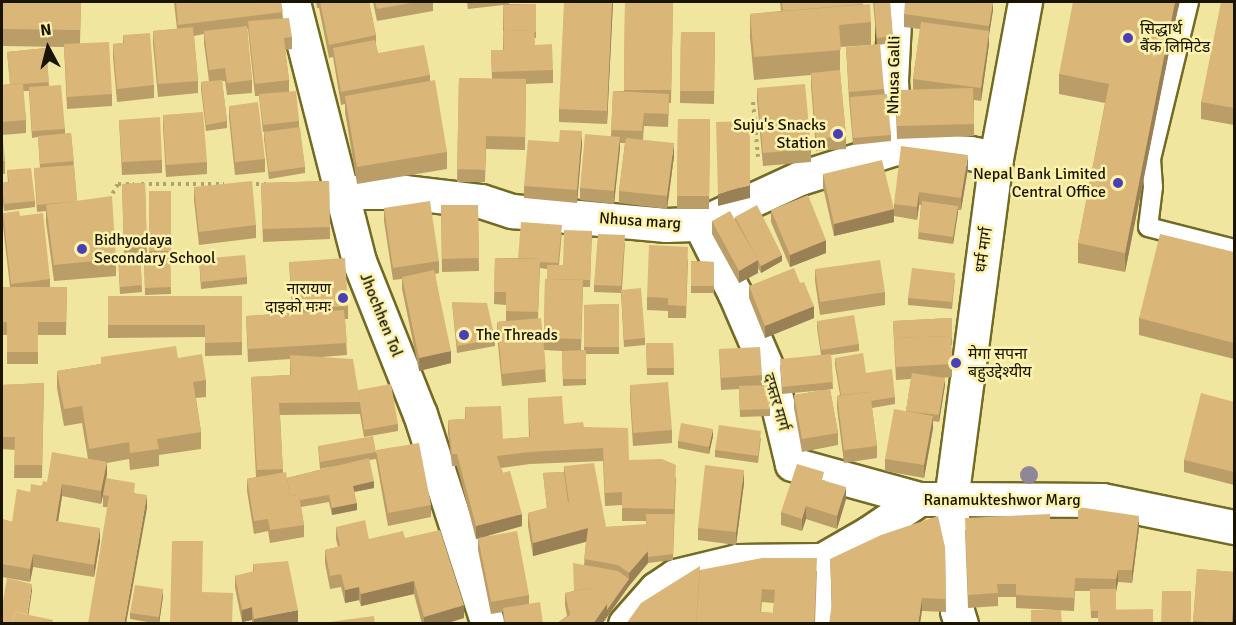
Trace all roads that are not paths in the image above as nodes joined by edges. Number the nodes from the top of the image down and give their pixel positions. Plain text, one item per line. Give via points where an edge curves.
1 (293, 2) edge
2 (895, 2) edge
3 (1025, 2) edge
4 (1189, 2) edge
5 (895, 148) junction
6 (996, 158) junction
7 (342, 192) junction
8 (700, 224) junction
9 (1234, 249) edge
10 (919, 499) junction
11 (951, 499) junction
12 (1234, 527) edge
13 (822, 560) junction
14 (488, 624) edge
15 (625, 624) edge
16 (823, 624) edge
17 (961, 624) edge

1 - 7 street, Jhochhen Tol
2 - 5 street, Nhusa Galli via 891,81
3 - 6 street, धर्म मार्ग
4 - 9 lane via 1151,159 1149,227
5 - 6 street, Nhusa marg
5 - 8 street, Nhusa marg via 800,178
6 - 11 street, धर्म मार्ग
7 - 8 street, Nhusa marg via 404,192 481,201 512,211 666,225
7 - 14 street, Jhochhen Tol via 359,261 420,414
8 - 10 street, दफ्तर मार्ग via 771,377 792,464
10 - 11 street, Ranamukteshwor Marg
10 - 13 street, Ranamukteshwor Marg
11 - 12 street, Ranamukteshwor Marg via 1102,500
11 - 17 street, धर्म मार्ग
13 - 15 street via 737,561 675,576 656,589
13 - 16 lane

